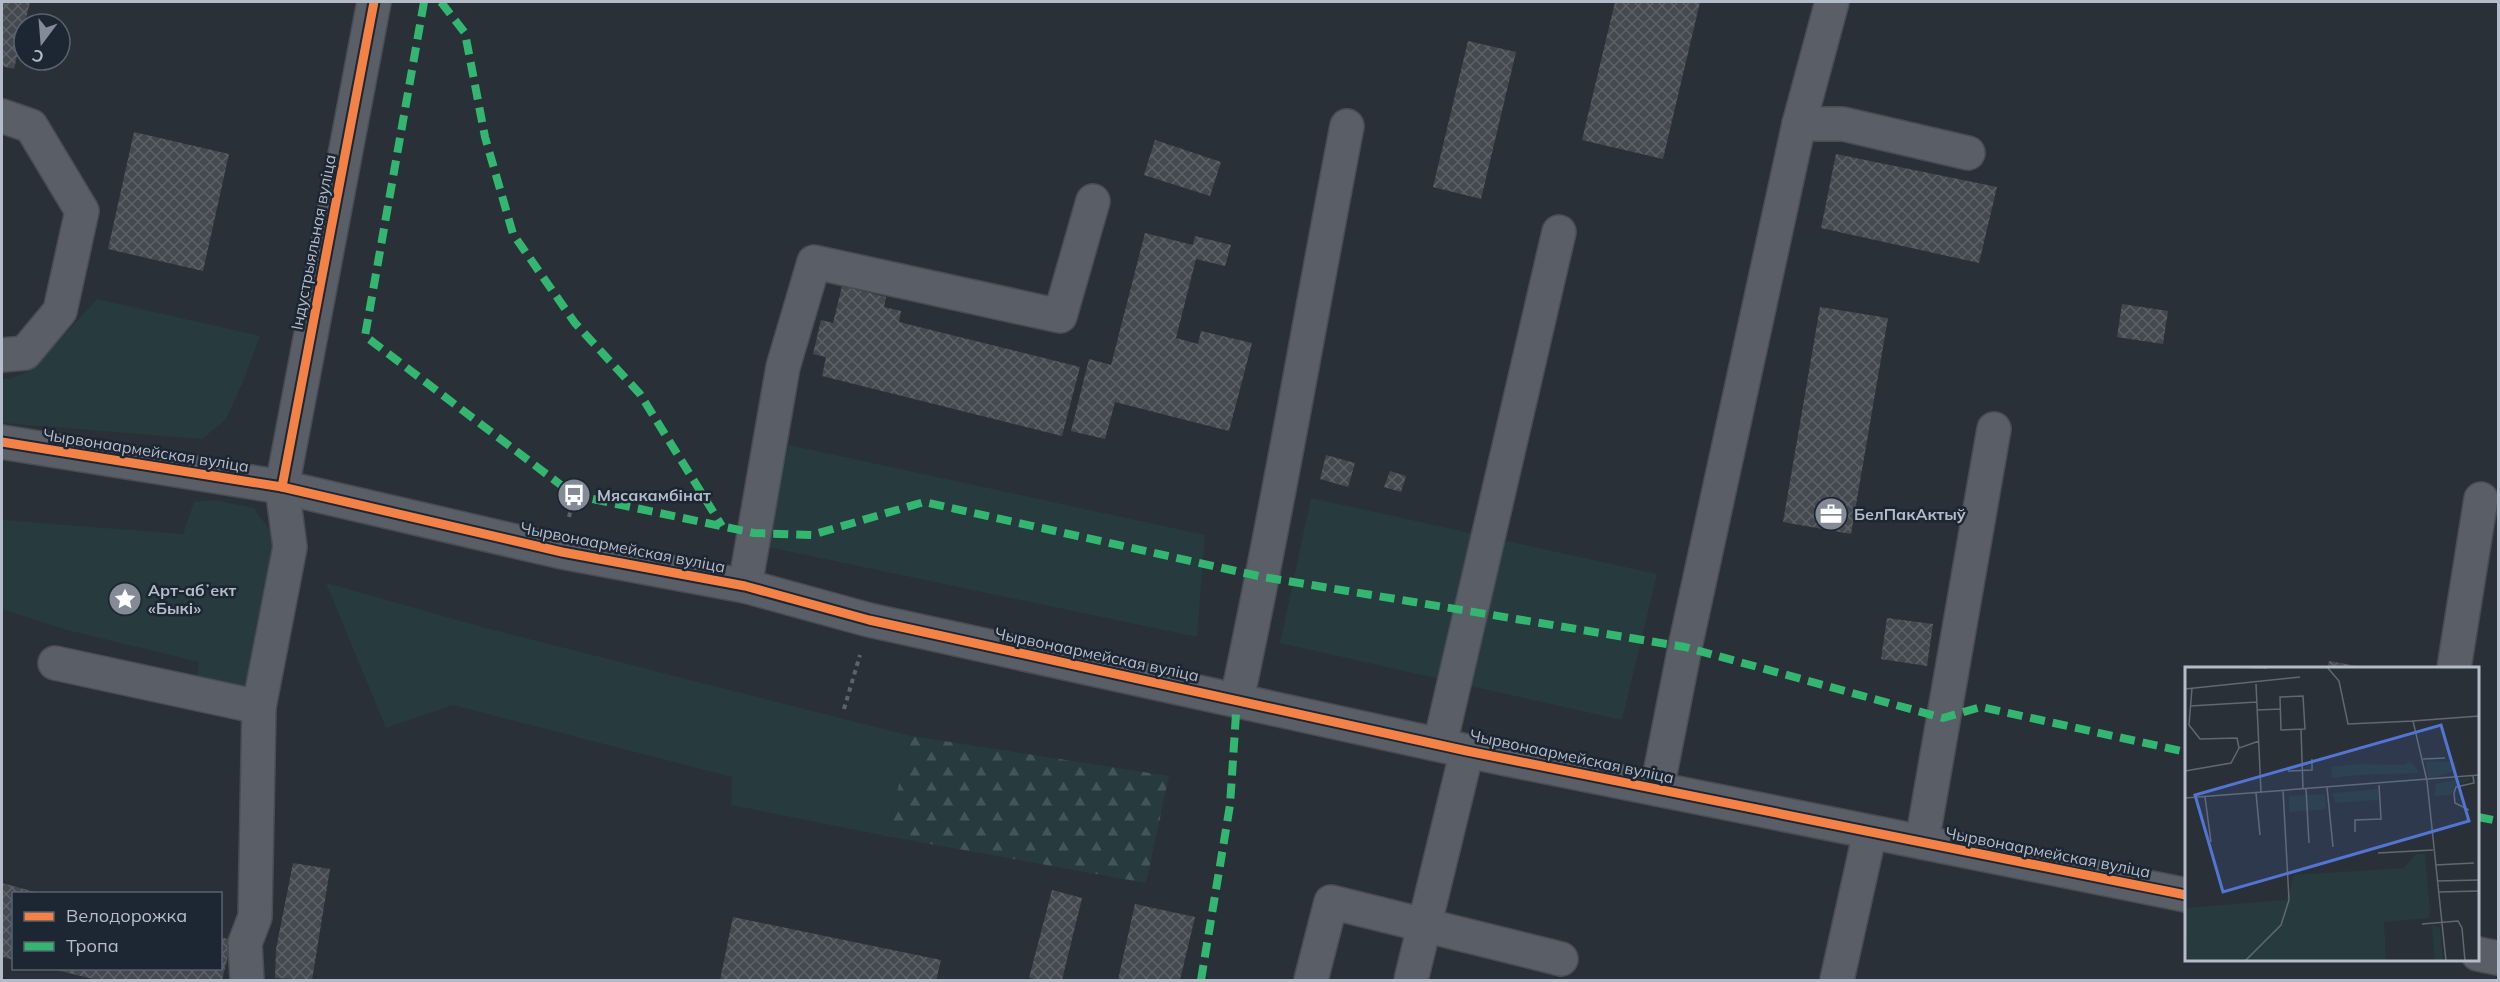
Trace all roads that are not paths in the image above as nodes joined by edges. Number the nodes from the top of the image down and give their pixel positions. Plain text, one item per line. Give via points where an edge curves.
1 (374, 2) edge
2 (1832, 2) edge
3 (2, 116) edge
4 (1799, 124) junction
5 (1347, 126) dead end
6 (1968, 153) dead end
7 (1093, 201) dead end
8 (1560, 232) dead end
9 (2, 355) edge
10 (1994, 429) dead end
11 (2, 442) edge
12 (282, 487) junction
13 (2481, 499) dead end
14 (745, 586) junction
15 (55, 663) dead end
16 (2454, 667) edge
17 (1237, 699) junction
18 (259, 707) junction
19 (1454, 748) junction
20 (1657, 789) junction
21 (1870, 832) junction
22 (1922, 842) junction
23 (2185, 895) edge
24 (1424, 925) junction
25 (2479, 954) edge
26 (2499, 958) edge
27 (1561, 959) dead end
28 (246, 981) edge
29 (1311, 981) edge
30 (1411, 981) edge
31 (1837, 981) edge

1 - 12 street, Індустрыяльная вуліца
2 - 4 street
3 - 9 street via 31,126 82,211 60,311 25,353
4 - 6 street via 1843,124
4 - 20 street
5 - 17 street
7 - 14 street via 1060,316 814,262 783,367
8 - 19 street
10 - 22 street
11 - 12 street, Чырвонаармейская вуліца
12 - 14 street, Чырвонаармейская вуліца via 562,552
12 - 18 street, Індустрыяльная вуліца via 290,547
13 - 16 street
14 - 17 street, Чырвонаармейская вуліца via 869,620
15 - 18 street
17 - 19 street, Чырвонаармейская вуліца
18 - 28 street, Індустрыяльная вуліца via 255,917 245,943
19 - 20 street, Чырвонаармейская вуліца
19 - 24 street
20 - 21 street, Чырвонаармейская вуліца
21 - 22 street, Чырвонаармейская вуліца
21 - 31 street
22 - 23 street, Чырвонаармейская вуліца
24 - 27 street
24 - 29 street via 1330,902
24 - 30 street
25 - 26 street

